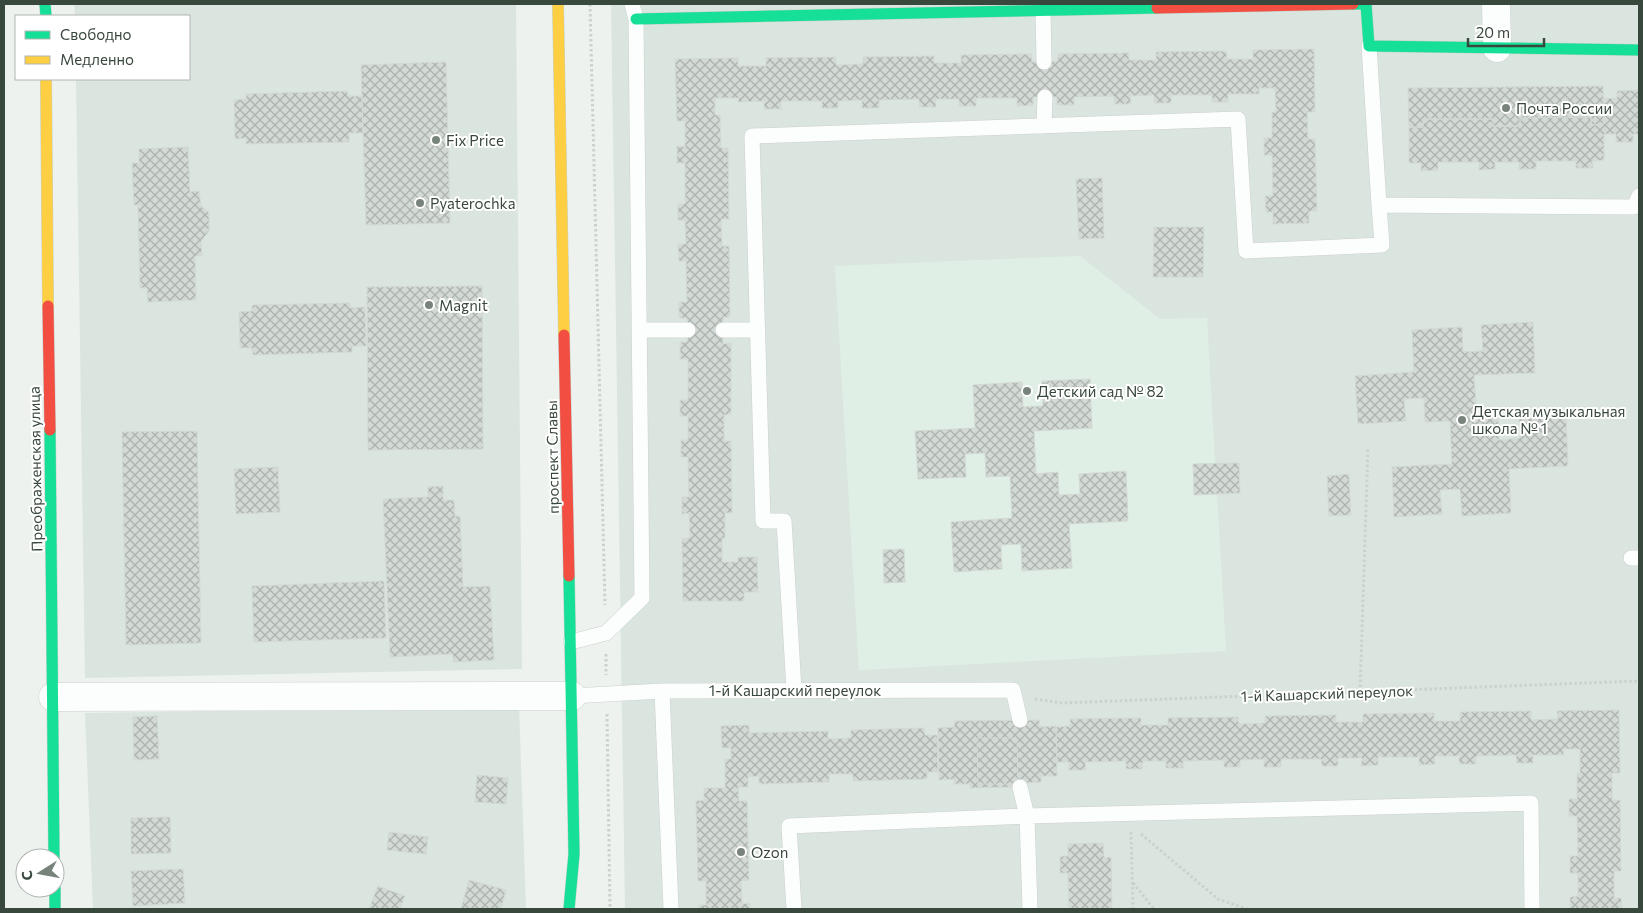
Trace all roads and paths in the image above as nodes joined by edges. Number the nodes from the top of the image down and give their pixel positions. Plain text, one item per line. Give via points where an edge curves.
1 (558, 4) edge
2 (590, 4) edge
3 (632, 4) edge
4 (1496, 4) edge
5 (1044, 8) edge
6 (636, 19) junction
7 (1369, 46) junction
8 (1497, 48) junction
9 (1639, 50) edge
10 (1044, 62) dead end
11 (46, 80) edge
12 (1044, 97) dead end
13 (1044, 126) junction
14 (1639, 196) edge
15 (1379, 205) junction
16 (640, 330) junction
17 (688, 330) dead end
18 (723, 330) dead end
19 (758, 330) junction
20 (1368, 448) dead end
21 (605, 605) dead end
22 (571, 642) junction
23 (606, 645) dead end
24 (1639, 681) edge
25 (794, 690) junction
26 (662, 691) junction
27 (1360, 692) junction
28 (607, 694) junction
29 (572, 696) junction
30 (1014, 696) junction
31 (53, 698) junction
32 (1020, 720) dead end
33 (1020, 787) dead end
34 (1027, 816) junction
35 (1130, 819) junction
36 (54, 848) edge
37 (1132, 882) junction
38 (569, 909) edge
39 (610, 909) edge
40 (671, 909) edge
41 (794, 909) edge
42 (1030, 909) edge
43 (1133, 909) edge
44 (1154, 909) edge
45 (1247, 909) edge
46 (1532, 909) edge

1 - 22 main road, проспект Славы
2 - 21 path
3 - 6 lane
4 - 8 street
5 - 6 main road
5 - 7 main road via 1366,4
5 - 10 lane
6 - 16 lane
7 - 8 main road
7 - 15 lane
8 - 9 main road
11 - 31 main road, Преображенская улица
12 - 13 lane
13 - 15 lane via 1238,119 1246,251 1382,246
13 - 19 lane via 752,136
14 - 15 lane via 1634,207
16 - 17 lane
16 - 22 lane via 642,598 606,633
18 - 19 lane
19 - 25 lane via 763,521 784,521
20 - 27 path
22 - 29 main road, проспект Славы
23 - 28 path
24 - 27 path, 1-й Кашарский переулок
25 - 26 lane, 1-й Кашарский переулок
25 - 30 lane, 1-й Кашарский переулок via 1013,690
26 - 28 lane, 1-й Кашарский переулок
26 - 40 lane
27 - 30 path, 1-й Кашарский переулок via 1062,703
28 - 29 lane, 1-й Кашарский переулок
28 - 39 path
29 - 31 street
29 - 38 main road, проспект Славы via 574,854
30 - 32 lane
31 - 36 main road, Преображенская улица
33 - 34 lane
34 - 35 lane
34 - 41 lane via 789,826
34 - 42 lane
35 - 37 path
35 - 45 path via 1218,899
35 - 46 lane via 1531,803
37 - 43 path
37 - 44 path

